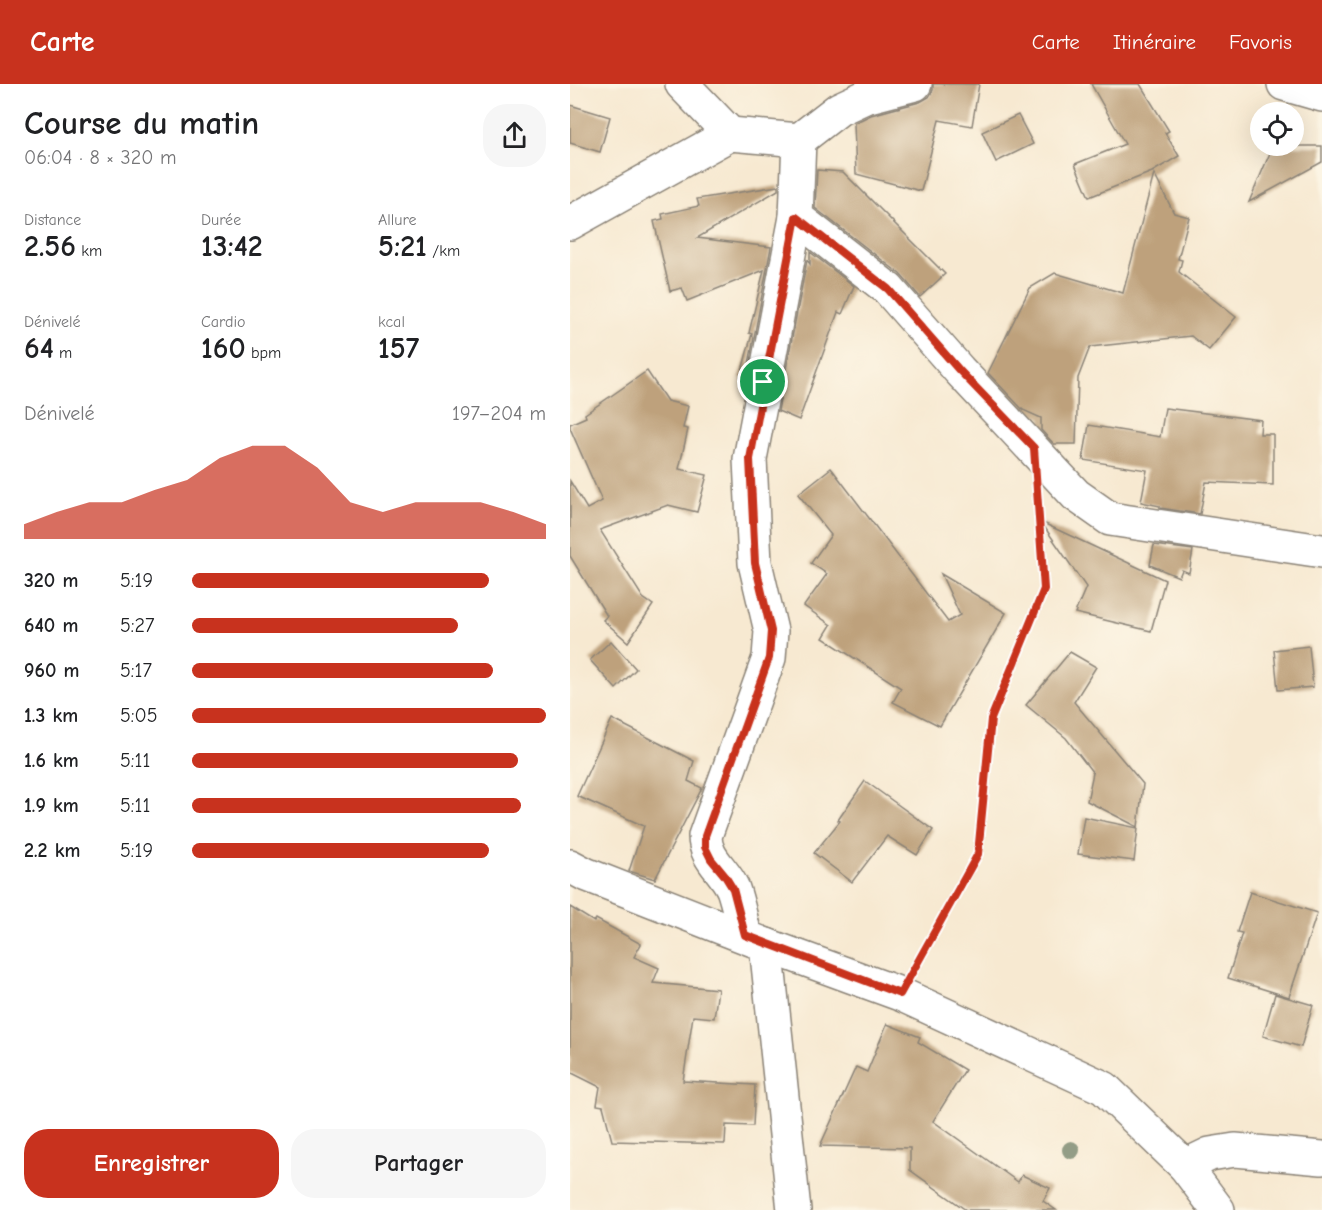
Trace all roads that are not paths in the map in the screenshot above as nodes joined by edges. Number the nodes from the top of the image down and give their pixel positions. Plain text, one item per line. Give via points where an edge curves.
1 (682, 84) edge
2 (915, 84) edge
3 (1284, 84) edge
4 (1322, 95) edge
5 (730, 134) junction
6 (799, 140) junction
7 (796, 217) junction
8 (570, 223) edge
9 (1322, 551) edge
10 (570, 866) edge
11 (756, 940) junction
12 (1322, 1158) edge
13 (1185, 1166) junction
14 (794, 1210) edge
15 (1218, 1210) edge

1 - 5 street
2 - 6 street via 865,97 839,109
3 - 4 street
5 - 6 street
5 - 8 street
6 - 7 street
7 - 9 street via 888,289 1076,495 1110,519
7 - 11 street via 750,459 755,563 771,631 769,658 705,836 705,847 733,889
10 - 11 street
11 - 13 street via 900,994 1104,1088
11 - 14 street
12 - 13 street via 1235,1150 1210,1154
13 - 15 street

